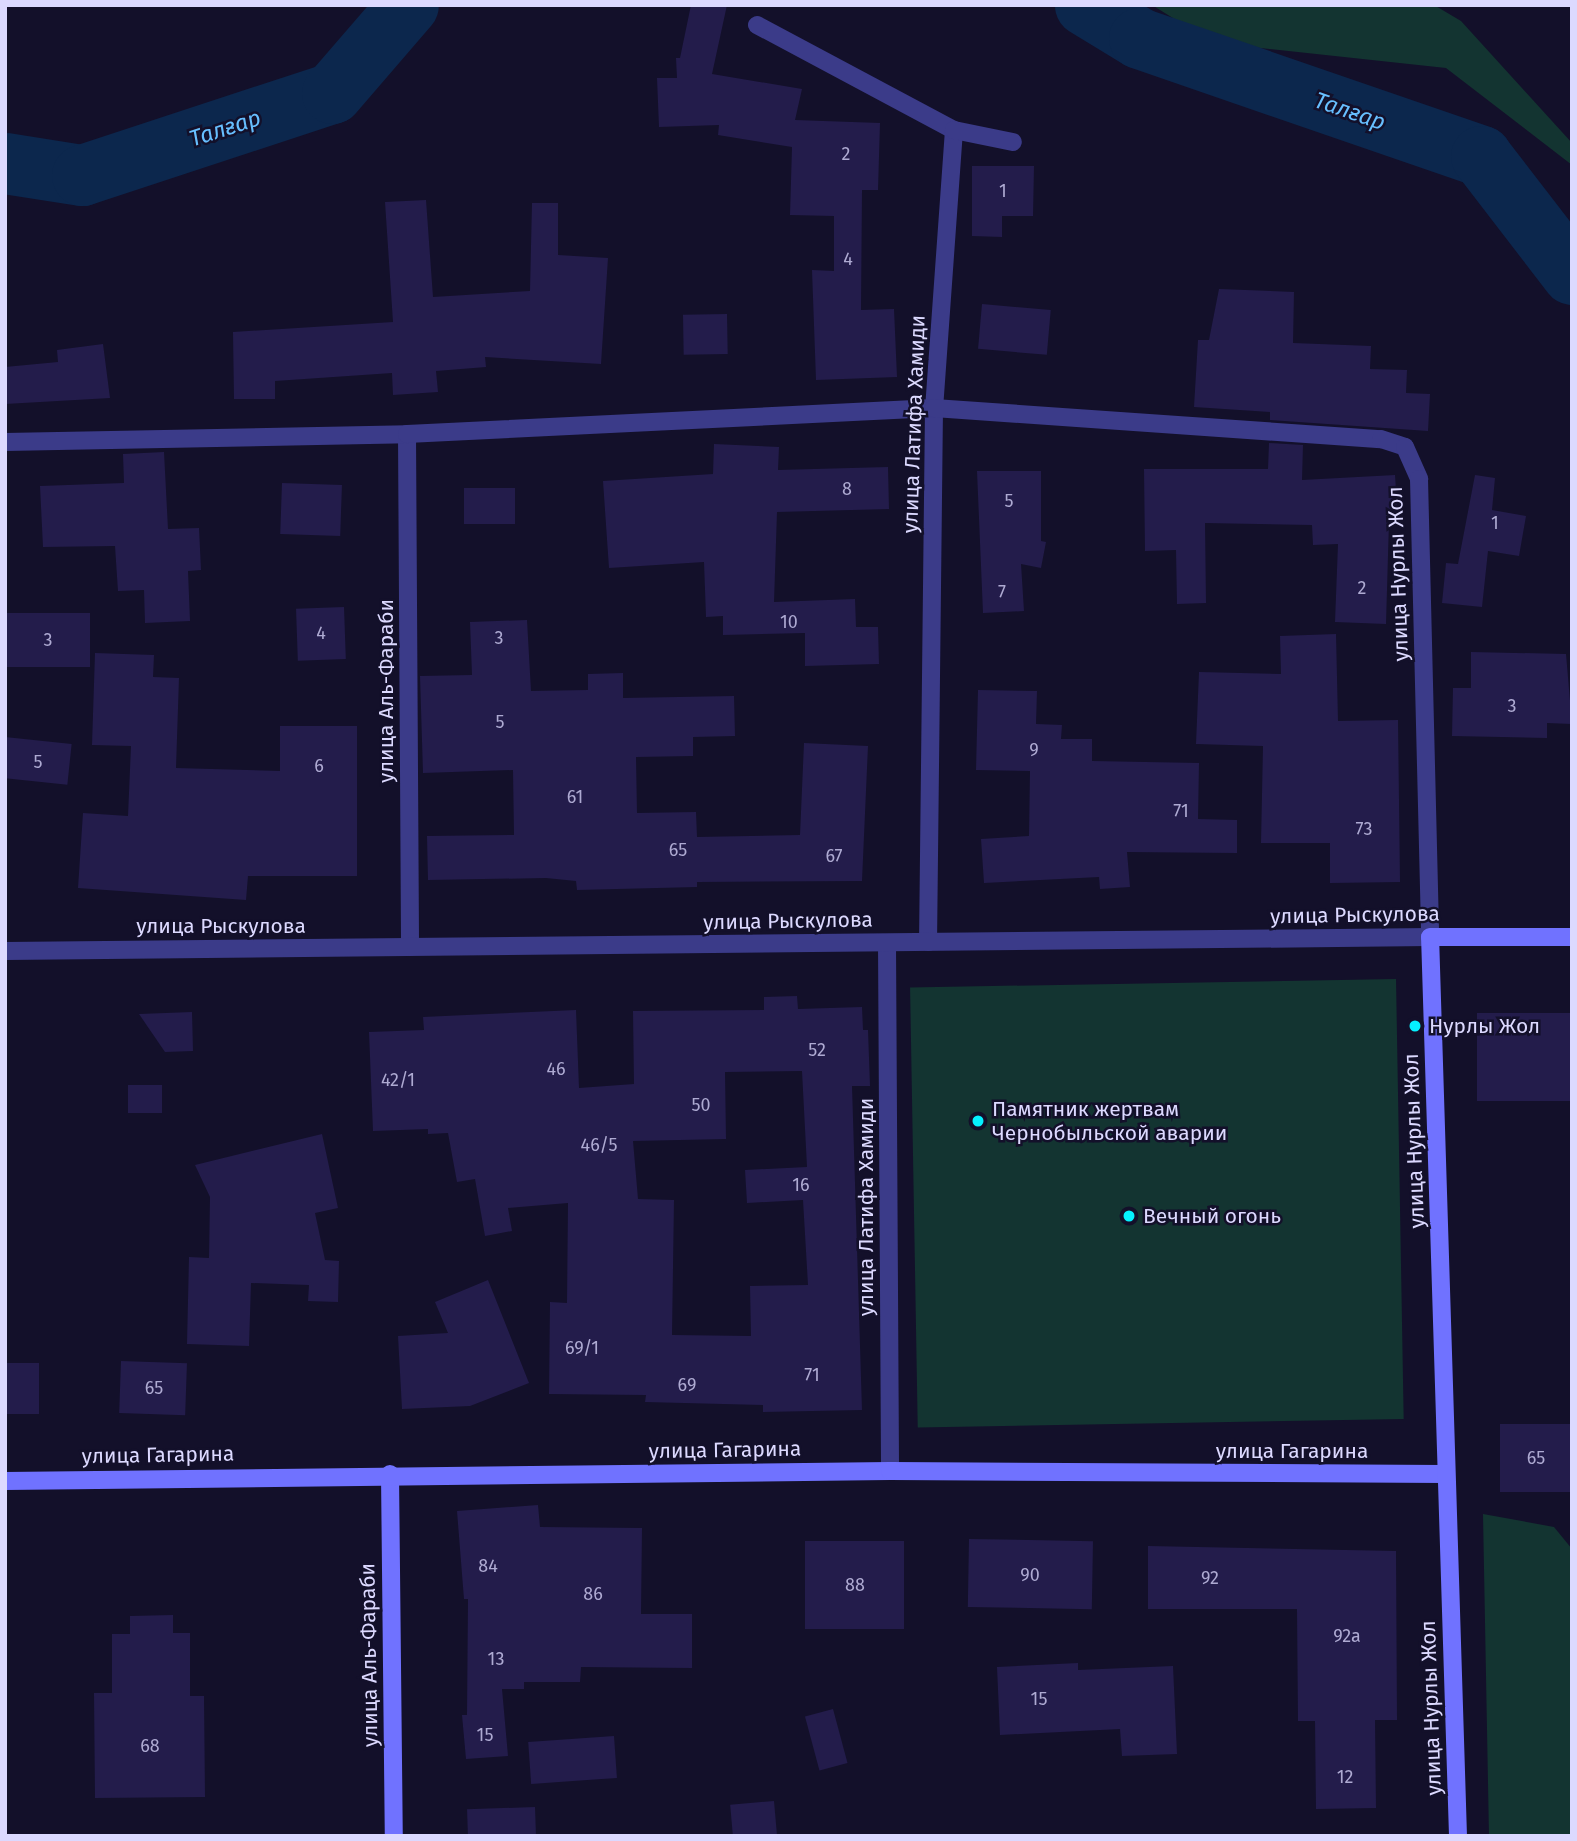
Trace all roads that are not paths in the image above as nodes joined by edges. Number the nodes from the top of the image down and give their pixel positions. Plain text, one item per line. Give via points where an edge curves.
1 (757, 25) dead end
2 (954, 131) junction
3 (1013, 142) dead end
4 (934, 408) junction
5 (407, 434) junction
6 (5, 442) edge
7 (1430, 937) junction
8 (1572, 937) edge
9 (928, 942) junction
10 (887, 943) junction
11 (410, 947) junction
12 (5, 950) edge
13 (890, 1471) junction
14 (390, 1474) junction
15 (1445, 1474) junction
16 (5, 1481) edge
17 (394, 1836) edge
18 (1458, 1836) edge

1 - 2 street
2 - 3 street
2 - 4 street, улица Латифа Хамиди
4 - 5 street
4 - 7 street, улица Нурлы Жол via 1381,439 1405,447 1419,479
4 - 9 street, улица Латифа Хамиди
5 - 6 street
5 - 11 street, улица Аль-Фараби
7 - 8 main road, улица Рыскулова
7 - 9 street, улица Рыскулова
7 - 15 main road, улица Нурлы Жол
9 - 10 street, улица Рыскулова
10 - 11 street, улица Рыскулова
10 - 13 street, улица Латифа Хамиди
11 - 12 street, улица Рыскулова
13 - 14 main road, улица Гагарина
13 - 15 main road, улица Гагарина
14 - 16 main road, улица Гагарина
14 - 17 main road, улица Аль-Фараби
15 - 18 main road, улица Нурлы Жол

